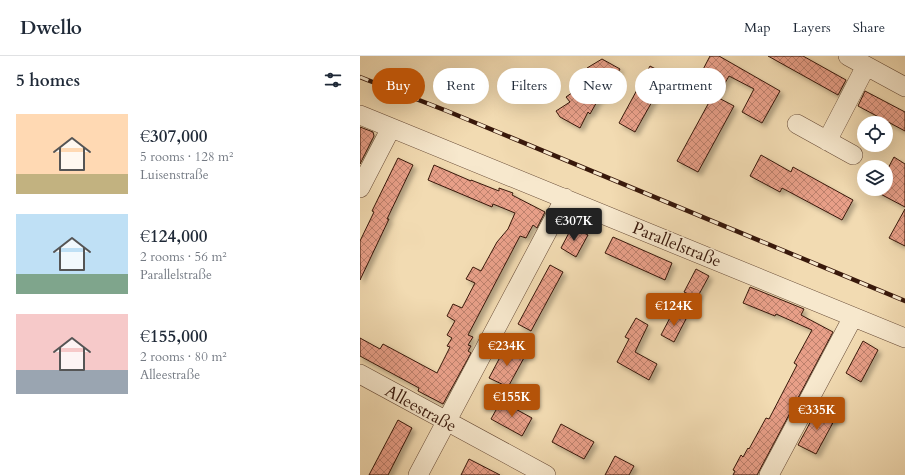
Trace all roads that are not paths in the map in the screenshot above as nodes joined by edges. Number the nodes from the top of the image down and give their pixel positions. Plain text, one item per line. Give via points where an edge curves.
1 (848, 56) edge
2 (866, 66) junction
3 (905, 87) edge
4 (360, 115) edge
5 (797, 124) dead end
6 (391, 128) junction
7 (827, 141) junction
8 (853, 155) dead end
9 (360, 188) edge
10 (565, 198) junction
11 (853, 317) junction
12 (905, 338) edge
13 (360, 374) edge
14 (446, 421) junction
15 (418, 475) edge
16 (546, 475) edge
17 (769, 475) edge

1 - 2 street
2 - 3 street
2 - 7 street
4 - 6 street, Parallelstraße
5 - 7 street
6 - 9 street
6 - 10 street, Parallelstraße
7 - 8 street
10 - 11 street, Parallelstraße
10 - 14 street
11 - 12 street, Parallelstraße
11 - 17 street
13 - 14 street, Alleestraße
14 - 15 street
14 - 16 street, Alleestraße

